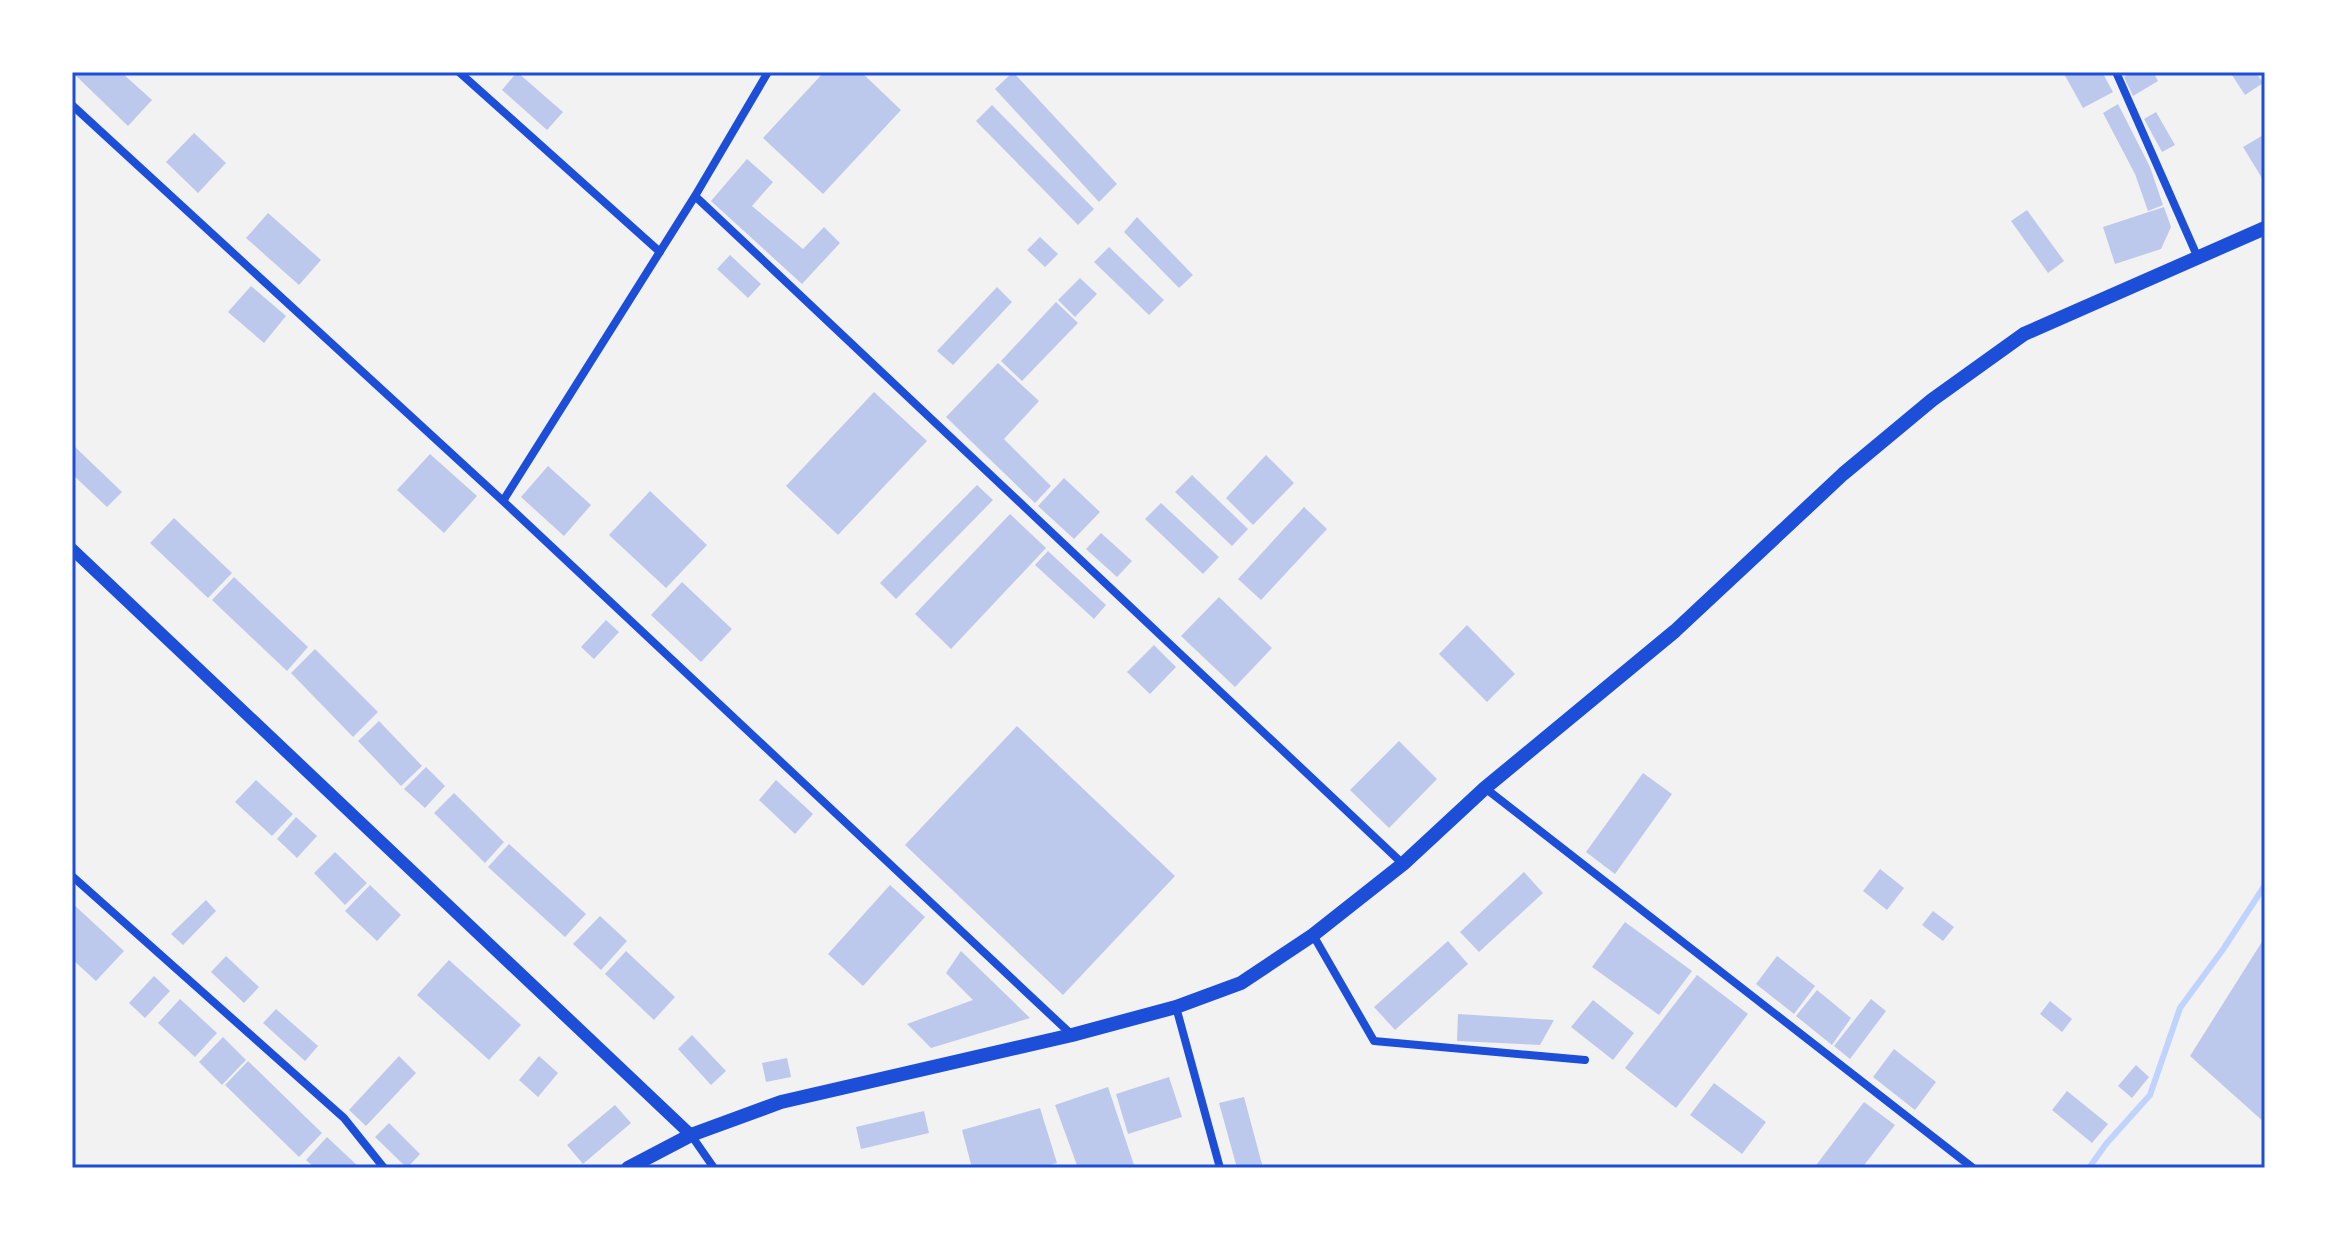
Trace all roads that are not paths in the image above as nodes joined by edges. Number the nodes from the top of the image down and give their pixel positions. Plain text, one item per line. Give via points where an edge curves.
1 (459, 72) edge
2 (768, 72) edge
3 (2116, 72) edge
4 (72, 105) edge
5 (695, 196) junction
6 (2265, 228) edge
7 (660, 252) junction
8 (2198, 258) junction
9 (503, 501) junction
10 (72, 549) edge
11 (1485, 788) junction
12 (1403, 864) junction
13 (72, 876) edge
14 (1313, 935) junction
15 (1176, 1007) junction
16 (1072, 1035) junction
17 (1585, 1060) dead end
18 (691, 1135) junction
19 (384, 1168) edge
20 (628, 1168) edge
21 (714, 1168) edge
22 (1220, 1168) edge
23 (1973, 1168) edge

1 - 7 street
2 - 5 street
3 - 8 street
4 - 9 street
5 - 7 street
5 - 12 street
6 - 8 main road
7 - 9 street
8 - 11 main road via 2024,334 1932,400 1843,474 1675,631
9 - 16 street
10 - 18 street
11 - 12 main road
11 - 23 street
12 - 14 main road
13 - 19 street via 344,1118
14 - 15 main road via 1241,983
14 - 17 street via 1374,1041
15 - 16 main road
15 - 22 street
16 - 18 main road via 781,1102
18 - 20 main road
18 - 21 street

